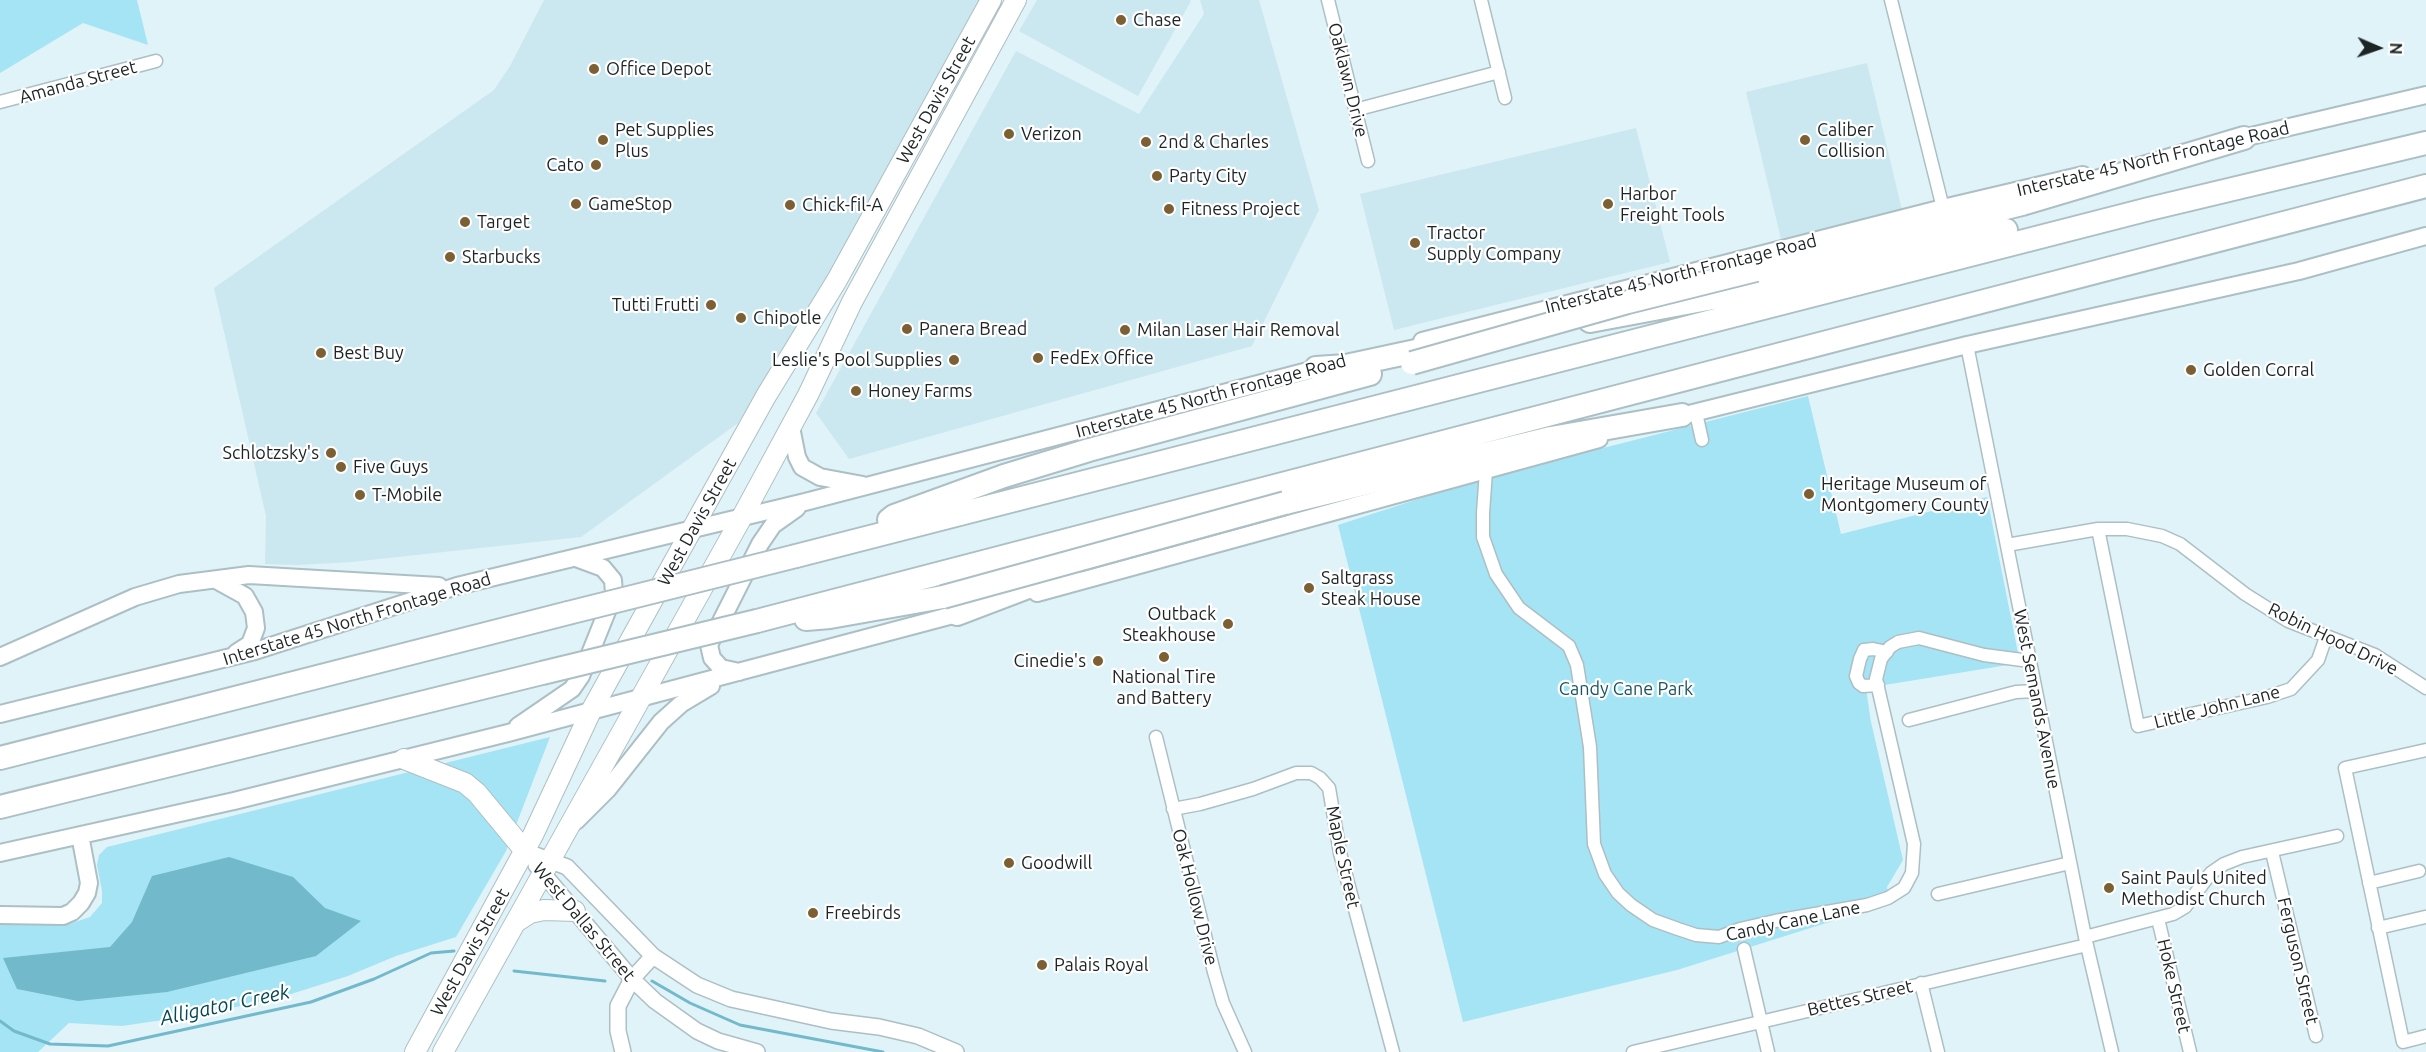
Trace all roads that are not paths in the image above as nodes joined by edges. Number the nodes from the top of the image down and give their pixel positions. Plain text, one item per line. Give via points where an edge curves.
1 (992, 0) edge
2 (1016, 0) edge
3 (1328, 0) edge
4 (1481, 0) edge
5 (1891, 0) edge
6 (156, 62) dead end
7 (1499, 72) junction
8 (2426, 95) edge
9 (1506, 98) dead end
10 (0, 102) edge
11 (1355, 110) junction
12 (2244, 138) junction
13 (2426, 143) edge
14 (1368, 161) dead end
15 (2426, 186) edge
16 (1943, 208) junction
17 (2149, 209) junction
18 (2426, 236) edge
19 (1967, 345) junction
20 (1316, 368) junction
21 (1689, 414) junction
22 (791, 427) junction
23 (1702, 440) dead end
24 (1444, 441) junction
25 (1486, 471) junction
26 (867, 486) junction
27 (805, 502) junction
28 (742, 517) junction
29 (693, 529) junction
30 (2098, 529) junction
31 (868, 537) junction
32 (2007, 545) junction
33 (576, 558) junction
34 (216, 580) junction
35 (457, 586) junction
36 (950, 606) junction
37 (757, 621) junction
38 (2326, 637) junction
39 (1887, 652) junction
40 (0, 657) edge
41 (230, 657) junction
42 (2030, 661) junction
43 (734, 675) junction
44 (1878, 685) junction
45 (2426, 688) edge
46 (2036, 691) junction
47 (642, 699) junction
48 (591, 711) junction
49 (0, 714) edge
50 (1909, 720) dead end
51 (508, 733) junction
52 (1156, 737) dead end
53 (2426, 750) edge
54 (0, 758) edge
55 (404, 759) junction
56 (0, 807) edge
57 (1173, 809) junction
58 (569, 828) junction
59 (80, 835) junction
60 (2337, 836) dead end
61 (525, 851) junction
62 (2272, 852) junction
63 (0, 853) edge
64 (2070, 863) junction
65 (547, 867) junction
66 (2420, 871) dead end
67 (2369, 883) junction
68 (1938, 894) dead end
69 (575, 911) junction
70 (0, 915) edge
71 (2425, 917) edge
72 (2158, 919) junction
73 (516, 922) junction
74 (2378, 928) junction
75 (2086, 941) junction
76 (1744, 949) dead end
77 (653, 956) junction
78 (632, 979) junction
79 (1921, 983) junction
80 (1761, 1022) junction
81 (2316, 1036) dead end
82 (2426, 1036) edge
83 (415, 1052) edge
84 (443, 1052) edge
85 (623, 1052) edge
86 (758, 1052) edge
87 (956, 1052) edge
88 (1245, 1052) edge
89 (1392, 1052) edge
90 (1633, 1052) edge
91 (1768, 1052) edge
92 (1938, 1052) edge
93 (2112, 1052) edge
94 (2190, 1052) edge

1 - 29 main road, West Davis Street
2 - 22 main road, West Davis Street via 852,302
3 - 11 street, Oaklawn Drive
4 - 7 street
5 - 16 street
6 - 10 street, Amanda Street
7 - 9 street
7 - 11 street
8 - 12 main road, Interstate 45 North Frontage Road
11 - 14 street, Oaklawn Drive
12 - 16 main road, Interstate 45 North Frontage Road
12 - 31 highway, bridge via 2022,204 1628,302 1089,450 894,516
13 - 17 highway
15 - 24 highway
16 - 20 main road, Interstate 45 North Frontage Road
17 - 20 highway via 2037,222 1777,286 1346,366
17 - 31 highway
18 - 19 main road via 2299,272
19 - 21 main road
19 - 32 street, West Semands Avenue
20 - 26 main road, Interstate 45 North Frontage Road
21 - 23 street
21 - 25 main road
21 - 36 highway, bridge via 1551,438 1285,503
22 - 26 main road via 802,466 820,477
22 - 28 main road, West Davis Street
24 - 36 highway
24 - 37 highway
25 - 36 main road
25 - 44 street, Candy Cane Lane via 1483,537 1496,574 1519,608 1569,646 1577,664 1590,747 1594,844 1605,874 1618,893 1653,920 1696,936 1719,937 1775,921 1867,905 1904,888 1912,873 1914,844
26 - 27 main road, Interstate 45 North Frontage Road
27 - 28 main road, Interstate 45 North Frontage Road
27 - 43 main road via 773,525 760,544 709,645 712,658
28 - 29 main road, Interstate 45 North Frontage Road
28 - 47 main road, West Davis Street
29 - 33 main road, Interstate 45 North Frontage Road
29 - 48 main road, West Davis Street
30 - 32 street, Robin Hood Drive
30 - 38 street, Robin Hood Drive via 2127,529 2180,544 2288,621
30 - 38 street, Little John Lane via 2138,726 2291,689 2318,660
31 - 54 highway, bridge
32 - 42 street, West Semands Avenue
33 - 35 main road, Interstate 45 North Frontage Road
33 - 51 main road via 603,568 613,580 614,594 572,689
34 - 35 main road via 249,575
34 - 40 main road via 179,584 135,597
34 - 41 main road via 245,596 254,612 256,628 250,644
35 - 41 main road, Interstate 45 North Frontage Road
36 - 37 highway
36 - 43 main road
37 - 56 highway, bridge
38 - 45 street, Robin Hood Drive via 2375,655
39 - 42 street via 1898,642 1919,638 1983,655
39 - 44 street, Candy Cane Lane via 1881,659
39 - 44 street via 1864,650 1860,659 1856,676 1859,683
41 - 49 main road, Interstate 45 North Frontage Road
42 - 46 street, West Semands Avenue
43 - 47 main road
43 - 58 main road via 681,704 661,722 608,789
46 - 50 street via 2016,692
46 - 64 street, West Semands Avenue
47 - 48 main road
47 - 58 main road, West Davis Street
48 - 51 main road
48 - 61 main road, West Davis Street
51 - 55 main road
52 - 57 street, Oak Hollow Drive
53 - 67 street via 2345,768
55 - 59 main road
55 - 61 main road via 465,783
57 - 88 street, Oak Hollow Drive via 1223,1003
57 - 89 street, Maple Street via 1296,773 1311,773 1320,778 1329,788 1340,854
58 - 65 main road, West Davis Street
59 - 63 main road
59 - 70 main road via 89,883 87,893 72,912 63,916
60 - 62 street, Bettes Street
61 - 65 street, West Dallas Street
61 - 83 main road, West Davis Street
62 - 72 street, Bettes Street via 2224,864 2211,873 2185,907
62 - 81 street, Ferguson Street
64 - 68 street
64 - 75 street, West Semands Avenue
65 - 69 street, West Dallas Street
65 - 73 main road, West Davis Street
65 - 77 street, West Dallas Street via 567,867
66 - 67 street
67 - 74 street
69 - 73 main road via 544,910
69 - 78 street, West Dallas Street
71 - 74 street
72 - 75 street, Bettes Street
72 - 94 street, Hoke Street
73 - 84 main road, West Davis Street
74 - 82 street via 2403,1042
75 - 79 street, Bettes Street
75 - 93 street, West Semands Avenue
76 - 80 street
77 - 78 street
77 - 87 street, West Dallas Street via 697,985 731,999 918,1036
78 - 85 street via 618,1006
78 - 86 street, West Dallas Street via 697,1031
79 - 80 street, Bettes Street
79 - 92 street
80 - 90 street, Bettes Street
80 - 91 street

